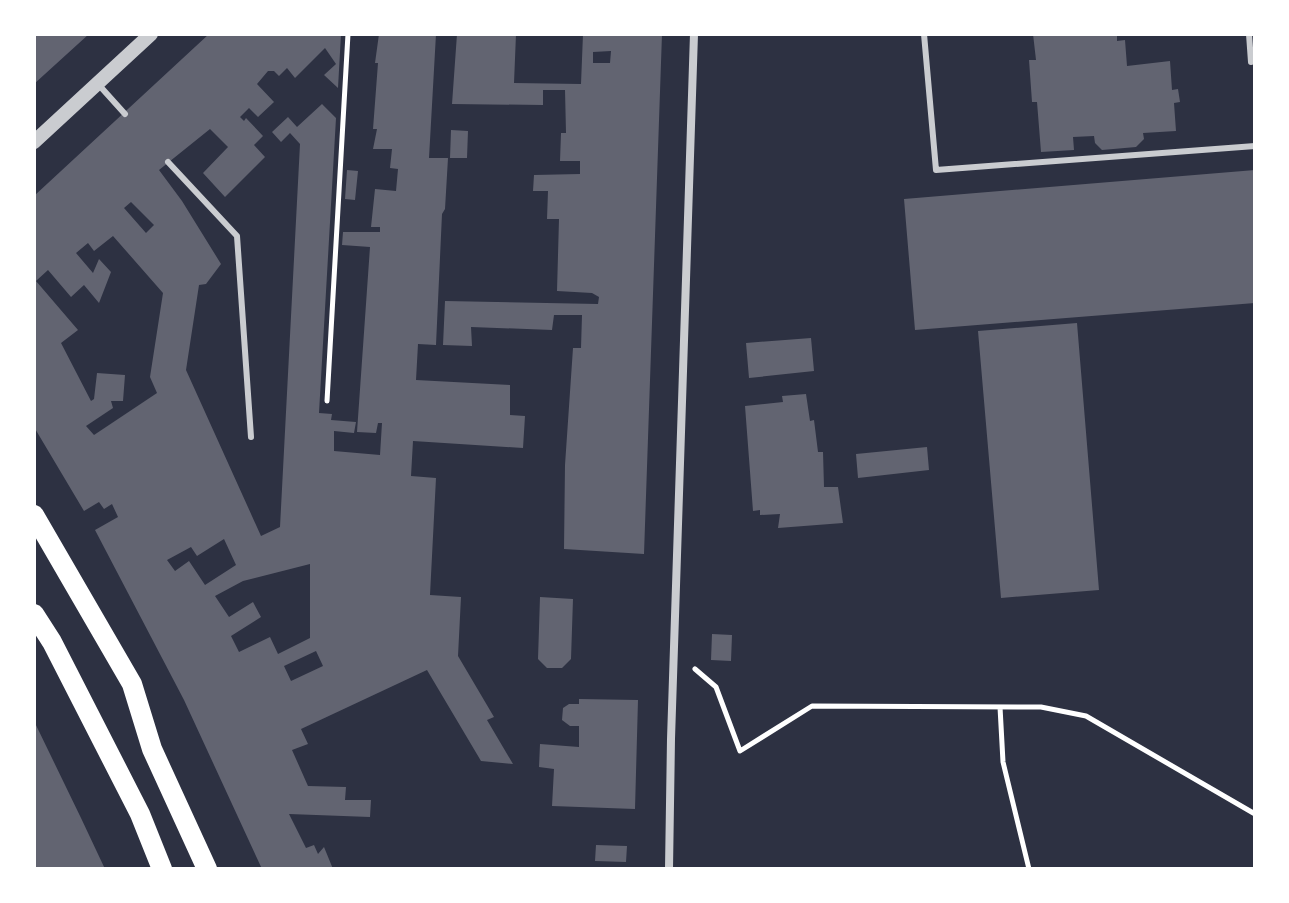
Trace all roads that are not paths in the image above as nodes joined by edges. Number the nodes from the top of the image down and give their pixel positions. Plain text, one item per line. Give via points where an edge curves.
1 (151, 34) edge
2 (694, 34) edge
3 (924, 34) edge
4 (1249, 34) edge
5 (1251, 62) dead end
6 (98, 84) junction
7 (125, 114) dead end
8 (34, 142) edge
9 (1255, 146) edge
10 (168, 162) dead end
11 (251, 437) dead end
12 (34, 515) edge
13 (34, 614) edge
14 (162, 869) edge
15 (207, 869) edge
16 (669, 869) edge

1 - 6 street
2 - 16 street
3 - 9 lane via 936,170
4 - 5 lane
6 - 7 lane
6 - 8 street
10 - 11 lane via 237,236
12 - 15 main road via 132,684 152,749
13 - 14 main road via 140,814

